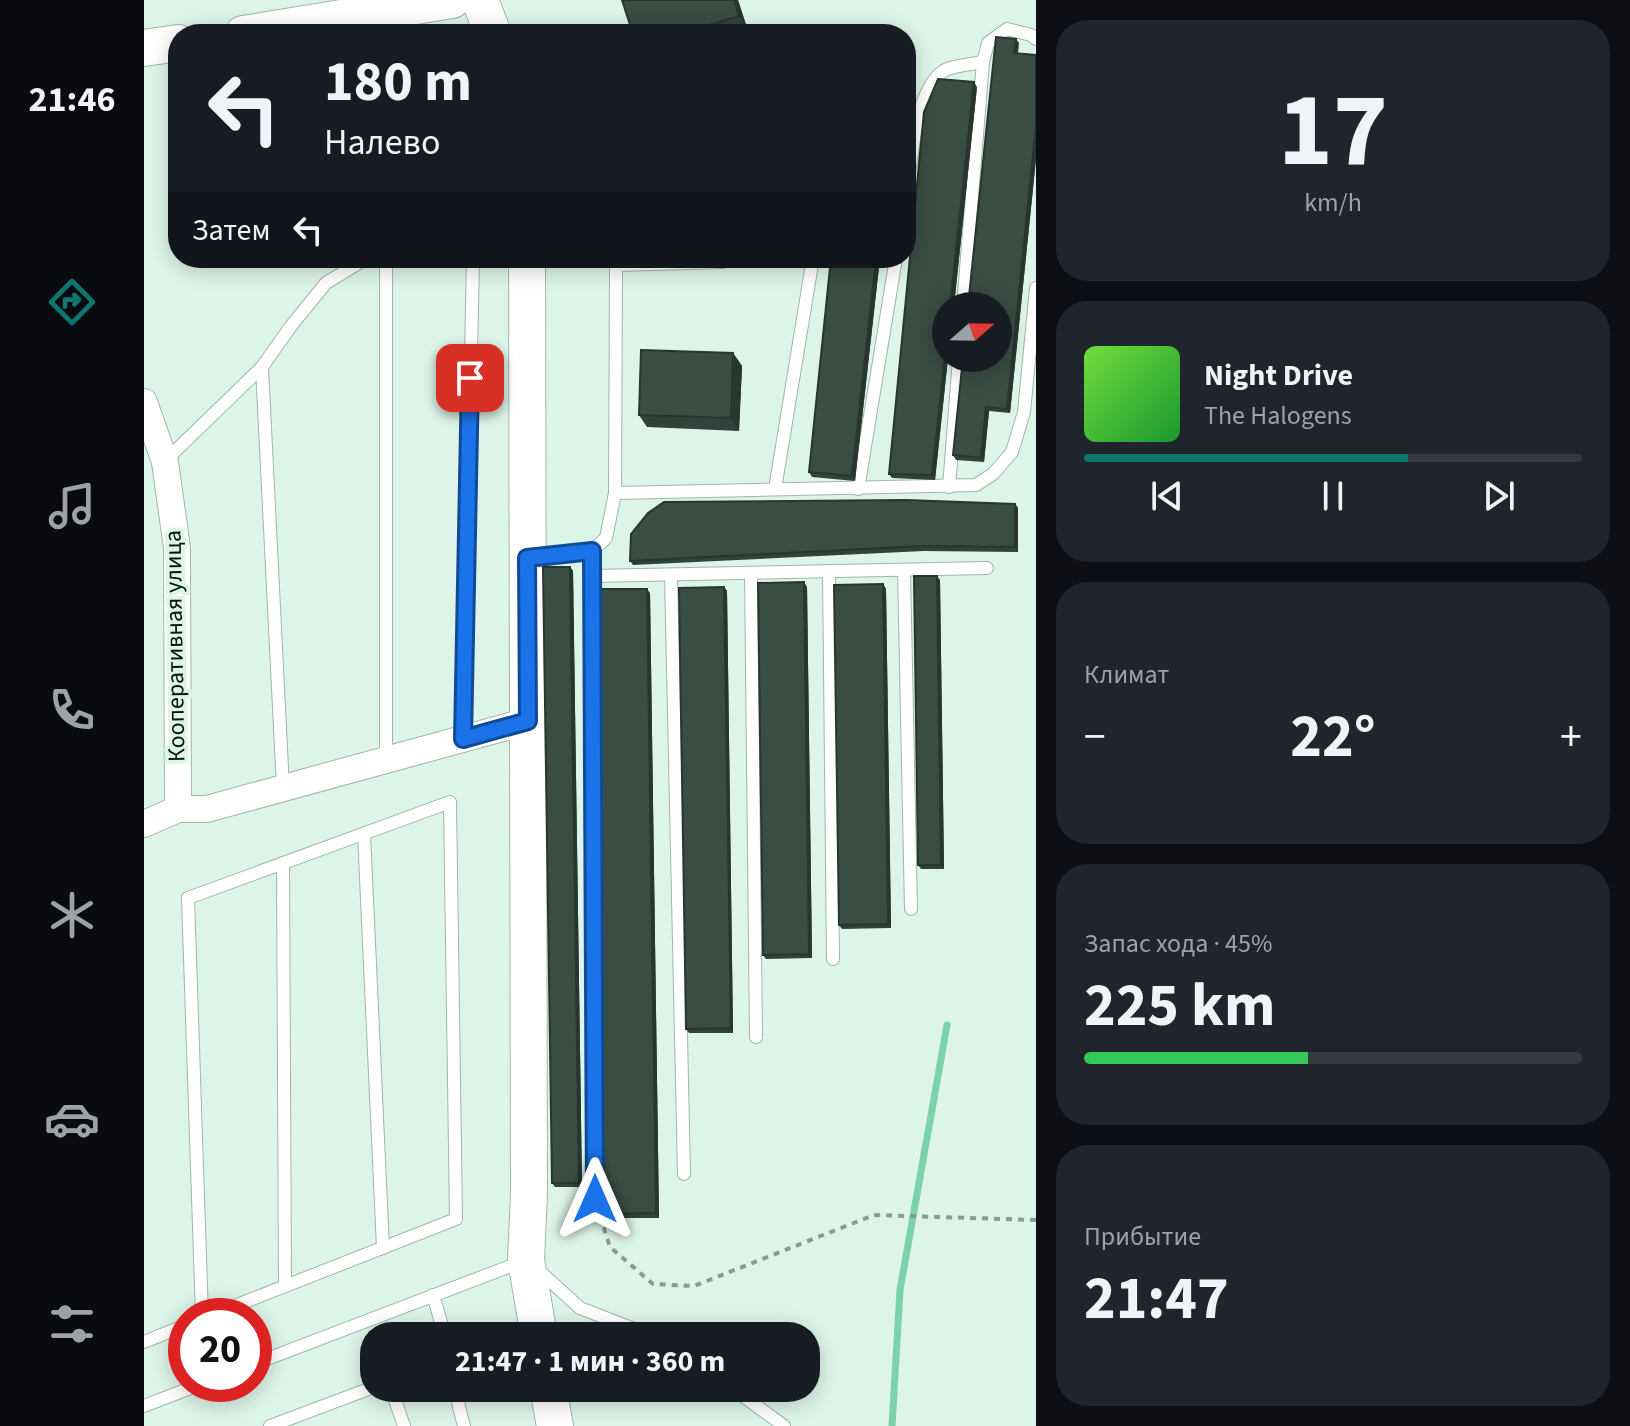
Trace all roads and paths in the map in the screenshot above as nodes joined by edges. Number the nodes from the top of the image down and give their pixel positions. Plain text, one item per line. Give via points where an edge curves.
1 (452, 0) edge
2 (480, 0) edge
3 (304, 24) edge
4 (489, 24) edge
5 (1036, 39) edge
6 (168, 44) edge
7 (144, 48) edge
8 (983, 62) junction
9 (916, 136) edge
10 (351, 268) edge
11 (386, 268) edge
12 (473, 268) edge
13 (527, 268) edge
14 (616, 268) edge
15 (811, 268) edge
16 (894, 268) edge
17 (1036, 288) edge
18 (964, 292) edge
19 (262, 367) junction
20 (958, 372) edge
21 (144, 402) edge
22 (165, 462) junction
23 (949, 487) junction
24 (775, 489) junction
25 (858, 489) junction
26 (615, 493) junction
27 (592, 551) junction
28 (527, 558) junction
29 (987, 568) dead end
30 (904, 570) junction
31 (829, 571) junction
32 (751, 573) junction
33 (671, 575) junction
34 (592, 576) junction
35 (528, 721) junction
36 (463, 739) junction
37 (386, 760) junction
38 (283, 788) junction
39 (178, 809) junction
40 (144, 824) edge
41 (364, 834) junction
42 (283, 863) junction
43 (911, 909) dead end
44 (833, 959) dead end
45 (756, 1037) dead end
46 (684, 1174) dead end
47 (595, 1199) joint
48 (1036, 1220) edge
49 (383, 1248) junction
50 (526, 1260) junction
51 (285, 1286) junction
52 (433, 1295) junction
53 (201, 1298) edge
54 (255, 1298) edge
55 (441, 1322) edge
56 (537, 1322) edge
57 (616, 1322) edge
58 (168, 1332) edge
59 (144, 1342) edge
60 (272, 1357) edge
61 (360, 1394) edge
62 (168, 1397) edge
63 (396, 1402) edge
64 (458, 1402) edge
65 (551, 1402) edge
66 (751, 1402) edge
67 (144, 1406) edge
68 (307, 1420) edge
69 (270, 1426) edge
70 (404, 1426) edge
71 (464, 1426) edge
72 (555, 1426) edge
73 (784, 1426) edge

1 - 3 main road
2 - 4 main road
5 - 8 lane via 1007,29 988,43
6 - 7 main road
8 - 9 lane via 943,70 926,89
8 - 18 lane
10 - 19 lane via 326,283
11 - 37 lane
12 - 36 lane
13 - 28 main road
14 - 26 lane
15 - 24 lane
16 - 25 lane
17 - 23 lane via 1024,412 1012,452 976,485
19 - 22 lane
19 - 38 lane
20 - 23 lane
21 - 22 street, Кооперативная улица
22 - 39 street, Кооперативная улица via 177,548
23 - 25 lane
24 - 25 lane
24 - 26 lane
26 - 27 lane via 606,538
27 - 28 lane
27 - 34 lane
28 - 35 main road
29 - 30 lane
30 - 31 lane
30 - 43 lane
31 - 32 lane
31 - 44 lane
32 - 33 lane
32 - 45 lane
33 - 34 lane
33 - 46 lane
34 - 47 lane
35 - 36 street
35 - 50 main road
36 - 37 street
37 - 38 street
38 - 39 street via 207,809
39 - 40 street
41 - 42 lane
41 - 49 lane
41 - 49 lane via 450,802 456,1219
42 - 51 lane
42 - 53 lane via 188,898
47 - 48 path via 610,1247 653,1284 694,1286 874,1215
49 - 51 lane
50 - 52 lane
50 - 56 main road
50 - 57 lane via 580,1308
51 - 54 lane
52 - 55 lane
52 - 60 lane
58 - 59 lane
61 - 68 lane
62 - 67 lane
63 - 70 lane
64 - 71 lane
65 - 72 main road
66 - 73 lane
68 - 69 lane

